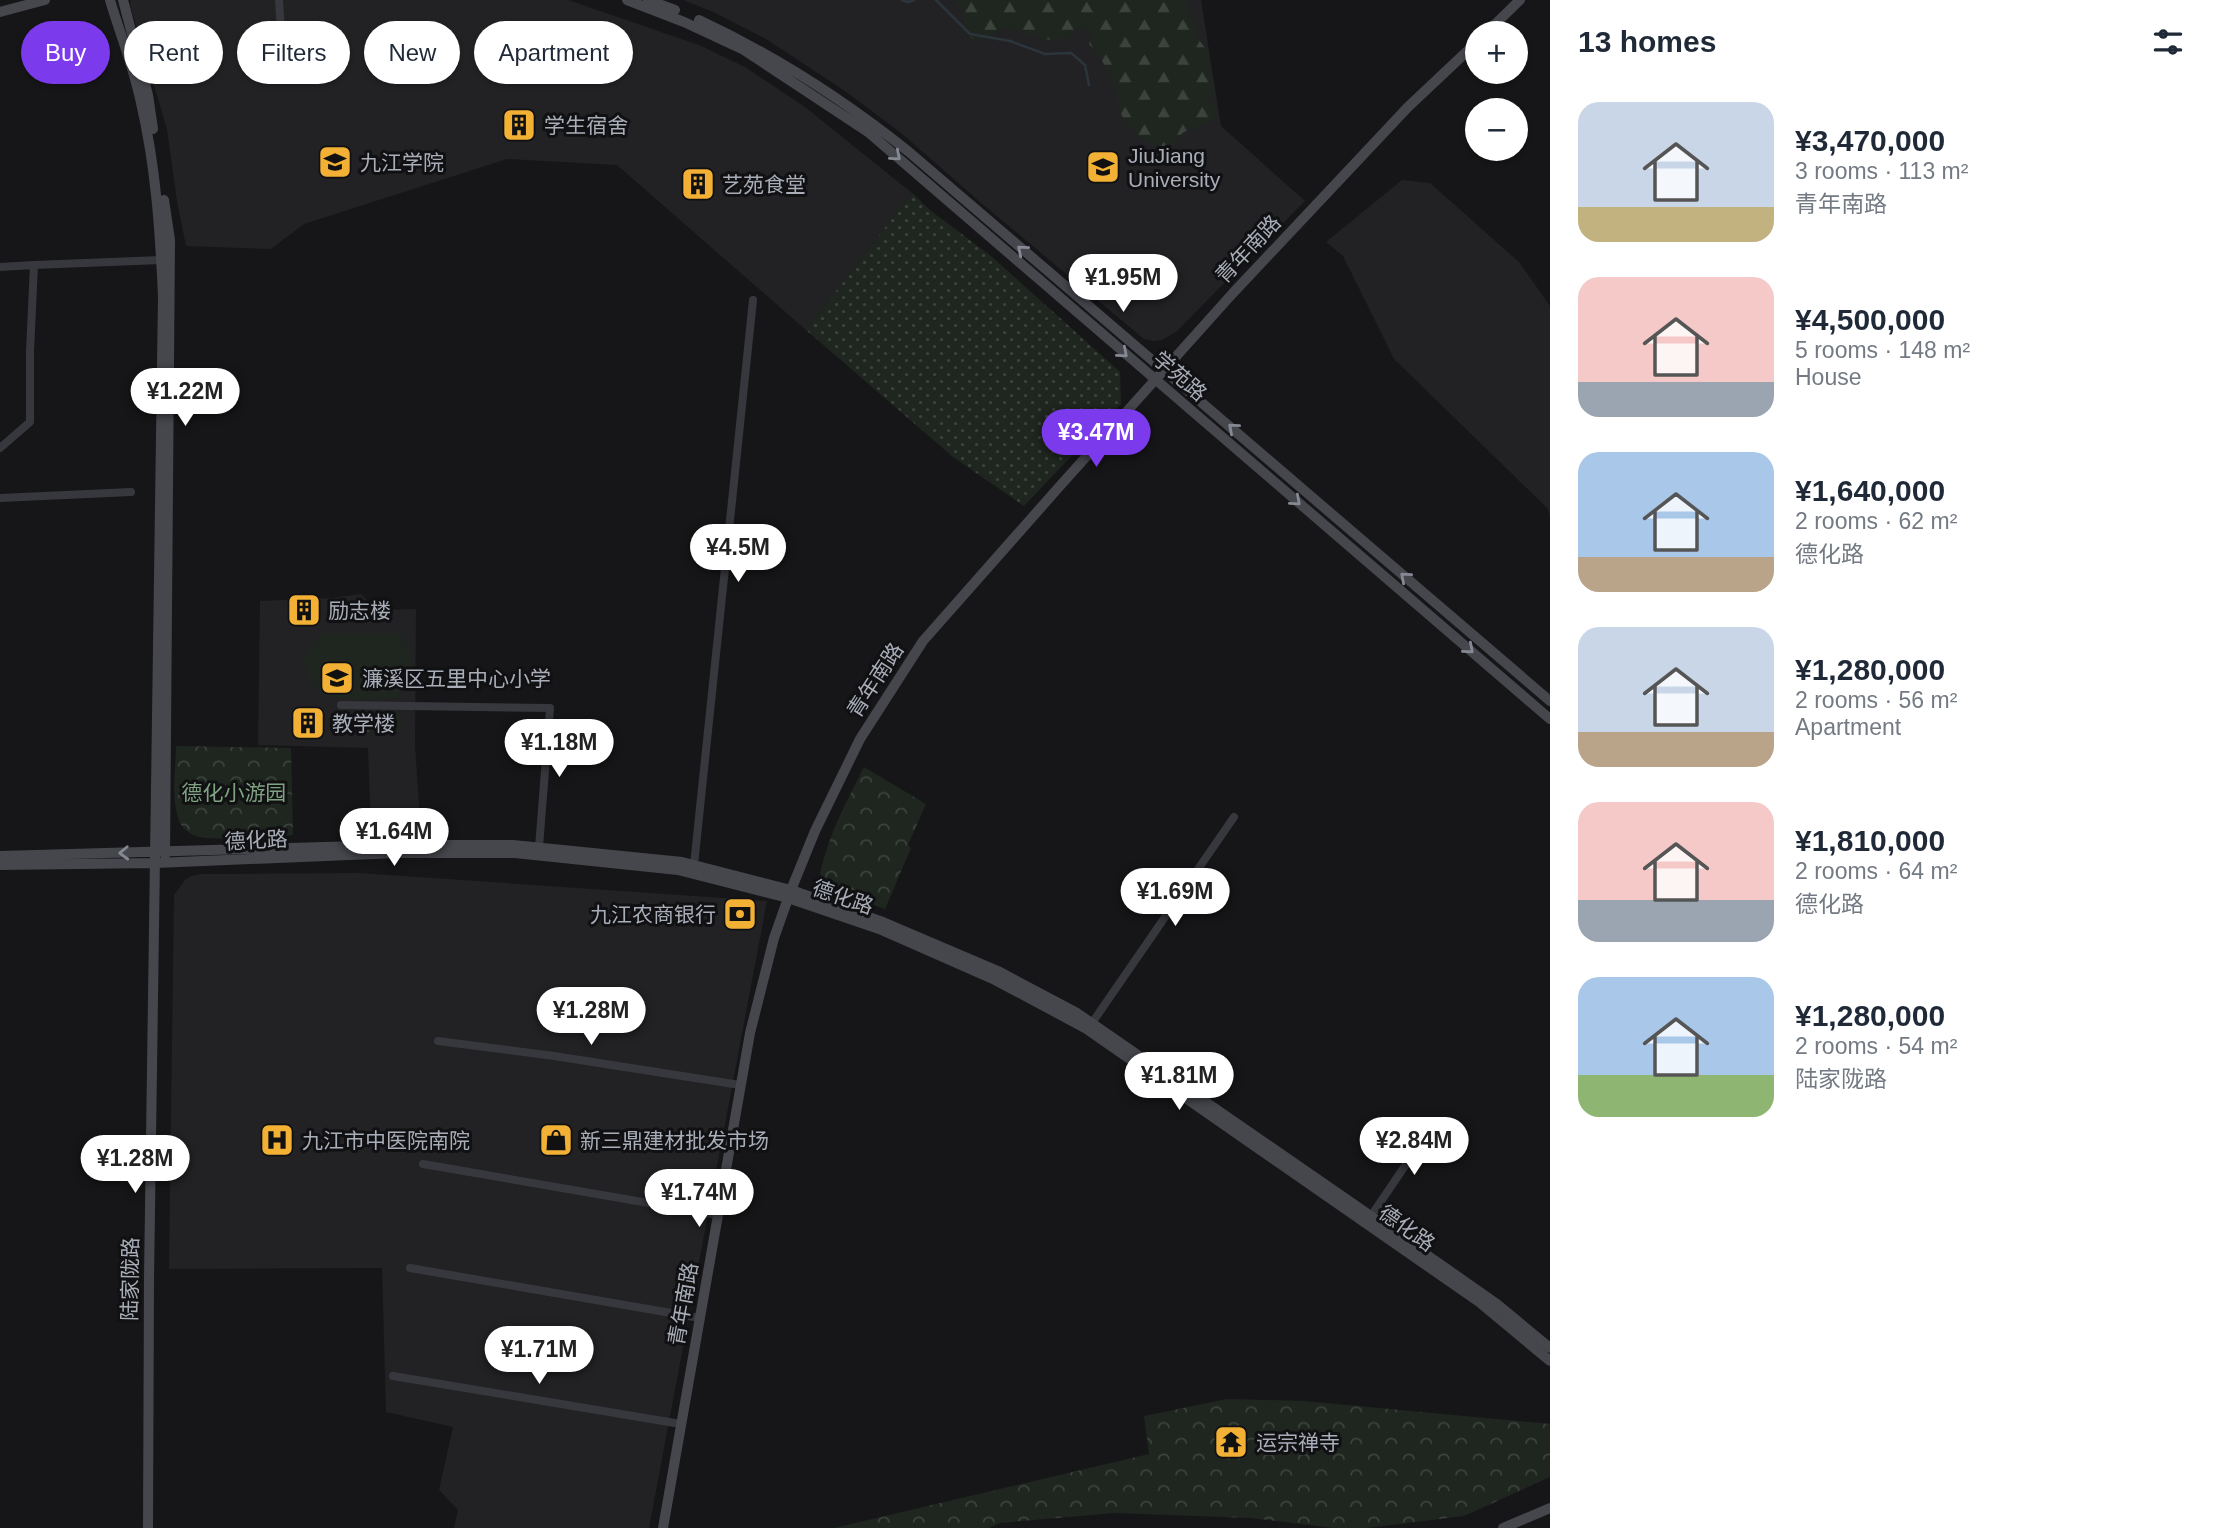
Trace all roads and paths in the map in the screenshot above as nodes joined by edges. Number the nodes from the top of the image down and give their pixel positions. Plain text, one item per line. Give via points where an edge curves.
1 (45, 0) edge
2 (110, 0) edge
3 (123, 0) edge
4 (279, 0) edge
5 (627, 0) edge
6 (648, 0) edge
7 (1520, 0) edge
8 (0, 12) edge
9 (280, 21) edge
10 (1498, 21) edge
11 (1465, 53) edge
12 (161, 260) junction
13 (34, 265) junction
14 (0, 268) edge
15 (753, 300) dead end
16 (1165, 370) junction
17 (1156, 381) junction
18 (0, 448) edge
19 (131, 492) dead end
20 (0, 498) edge
21 (1550, 701) edge
22 (341, 705) dead end
23 (1550, 719) edge
24 (1234, 817) dead end
25 (540, 847) junction
26 (0, 856) edge
27 (160, 857) junction
28 (0, 865) edge
29 (694, 865) junction
30 (789, 894) junction
31 (1092, 1023) junction
32 (438, 1041) dead end
33 (740, 1085) junction
34 (1434, 1123) dead end
35 (423, 1164) dead end
36 (718, 1215) junction
37 (1371, 1216) junction
38 (410, 1268) dead end
39 (700, 1318) junction
40 (1550, 1348) edge
41 (1550, 1361) edge
42 (393, 1376) dead end
43 (681, 1424) junction
44 (1550, 1508) edge
45 (148, 1528) edge
46 (663, 1528) edge
47 (1503, 1528) edge

1 - 8 main road
2 - 12 main road via 141,101 153,165
3 - 27 main road via 148,95 170,240
4 - 9 street
5 -> 17 main road, 学苑路 via 744,50 868,132
16 -> 6 main road, 学苑路 via 872,122 746,42
7 - 10 main road
11 - 16 main road, 青年南路 via 1408,107
12 - 13 street
12 - 27 main road
13 - 14 street
13 - 18 street via 30,422
15 - 29 street
16 - 17 main road, 青年南路
21 -> 16 main road, 学苑路
17 -> 23 main road, 学苑路
17 - 30 main road, 青年南路 via 923,641 860,739
19 - 20 street
22 - 25 street via 550,708
24 - 31 street
25 - 27 main road, 德化路 via 394,845
25 - 29 main road, 德化路
27 -> 26 main road, 德化路
27 - 28 main road, 德化路
27 - 30 main road, 德化路 via 515,853 678,870
27 - 45 main road, 陆家陇路
29 - 30 main road, 德化路
30 - 31 main road, 德化路 via 883,922 998,971
30 - 33 main road, 青年南路 via 774,938
30 - 41 main road, 德化路 via 995,980 1085,1028 1479,1302
31 - 37 main road, 德化路
32 - 33 street
33 - 36 main road, 青年南路
34 - 37 street
35 - 36 street
36 - 39 main road, 青年南路
37 - 40 main road, 德化路 via 1497,1304
38 - 39 street
39 - 43 main road, 青年南路
42 - 43 street
43 - 46 main road, 青年南路
44 - 47 main road

